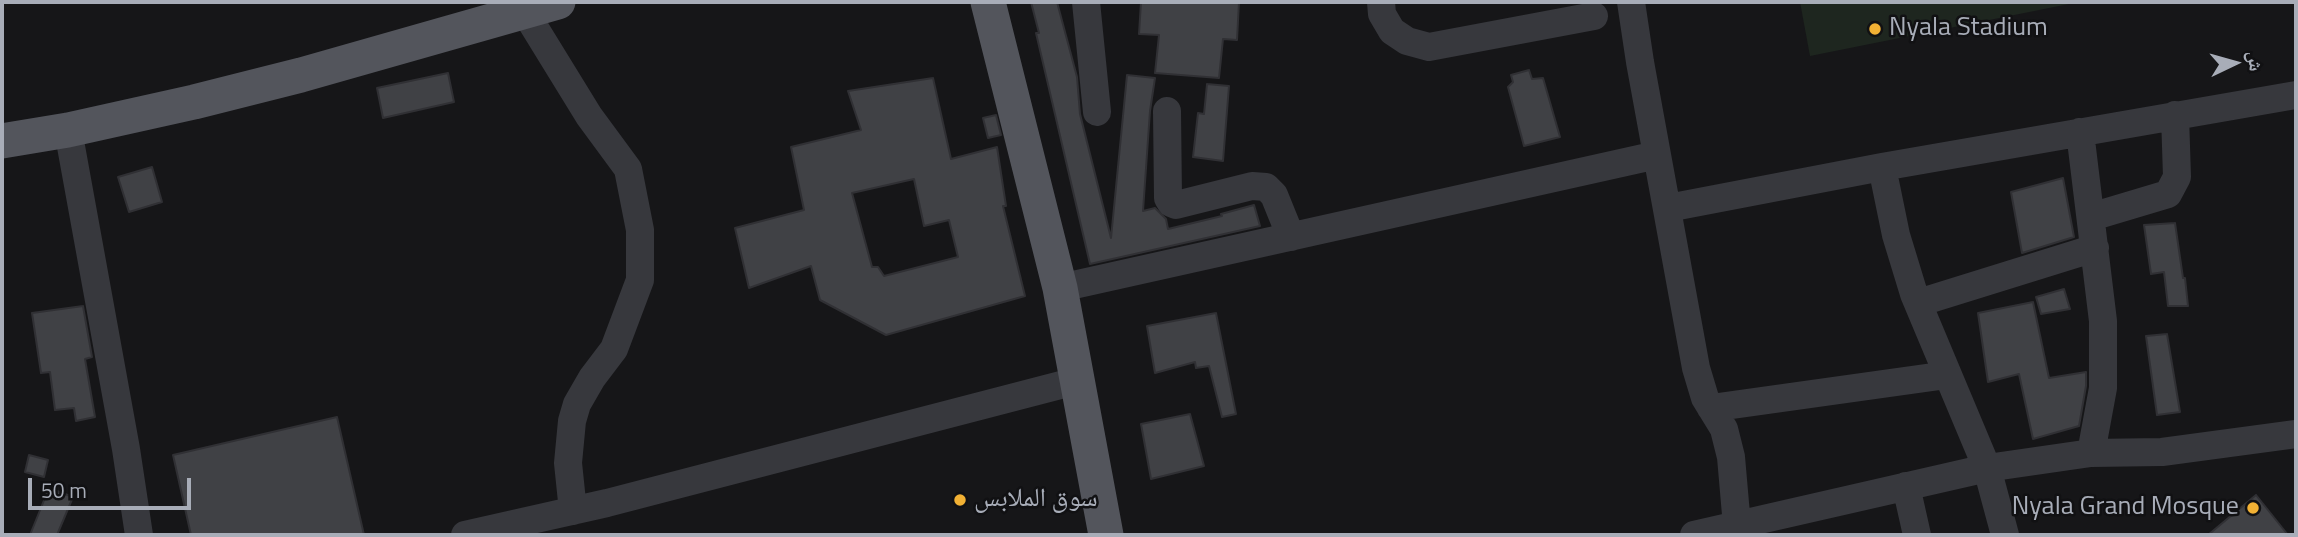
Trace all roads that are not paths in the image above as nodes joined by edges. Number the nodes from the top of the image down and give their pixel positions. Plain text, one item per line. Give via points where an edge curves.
1 (558, 2) edge
2 (988, 2) edge
3 (1086, 2) edge
4 (1381, 2) edge
5 (1630, 2) edge
6 (524, 12) junction
7 (1594, 16) dead end
8 (2296, 95) edge
9 (1167, 111) dead end
10 (1097, 112) dead end
11 (2175, 115) junction
12 (68, 130) junction
13 (2080, 132) junction
14 (2, 141) edge
15 (1657, 155) junction
16 (1882, 167) junction
17 (1668, 208) junction
18 (2091, 217) junction
19 (1291, 237) junction
20 (2095, 248) junction
21 (1060, 288) junction
22 (1917, 303) junction
23 (1947, 375) junction
24 (1076, 381) junction
25 (1711, 408) junction
26 (2296, 434) edge
27 (2091, 453) junction
28 (1987, 468) junction
29 (1906, 486) junction
30 (573, 511) junction
31 (1737, 526) junction
32 (139, 535) edge
33 (465, 535) edge
34 (1105, 535) edge
35 (1693, 535) edge
36 (1917, 535) edge
37 (2005, 535) edge

1 - 6 main road
2 - 21 main road
3 - 10 street
4 - 7 street via 1392,32 1429,47
5 - 15 street
6 - 12 main road via 301,75
6 - 30 street via 628,169 640,230 640,281 614,349 592,377 572,421 568,463
8 - 11 street
9 - 19 street via 1171,203 1266,187 1274,195
11 - 13 street
11 - 18 street via 2177,177 2168,194
12 - 14 main road
12 - 32 street
13 - 16 street
13 - 18 street
15 - 17 street
15 - 19 street
16 - 17 street
16 - 22 street
17 - 25 street via 1696,368
18 - 20 street
19 - 21 street
20 - 22 street
20 - 27 street via 2103,321 2103,388
21 - 24 main road
22 - 23 street
23 - 25 street
23 - 28 street
24 - 30 street
24 - 34 main road
25 - 31 street via 1724,429 1731,457
26 - 27 street via 2162,452
27 - 28 street
28 - 29 street
28 - 37 street
29 - 31 street
29 - 36 street
30 - 33 street
31 - 35 street

